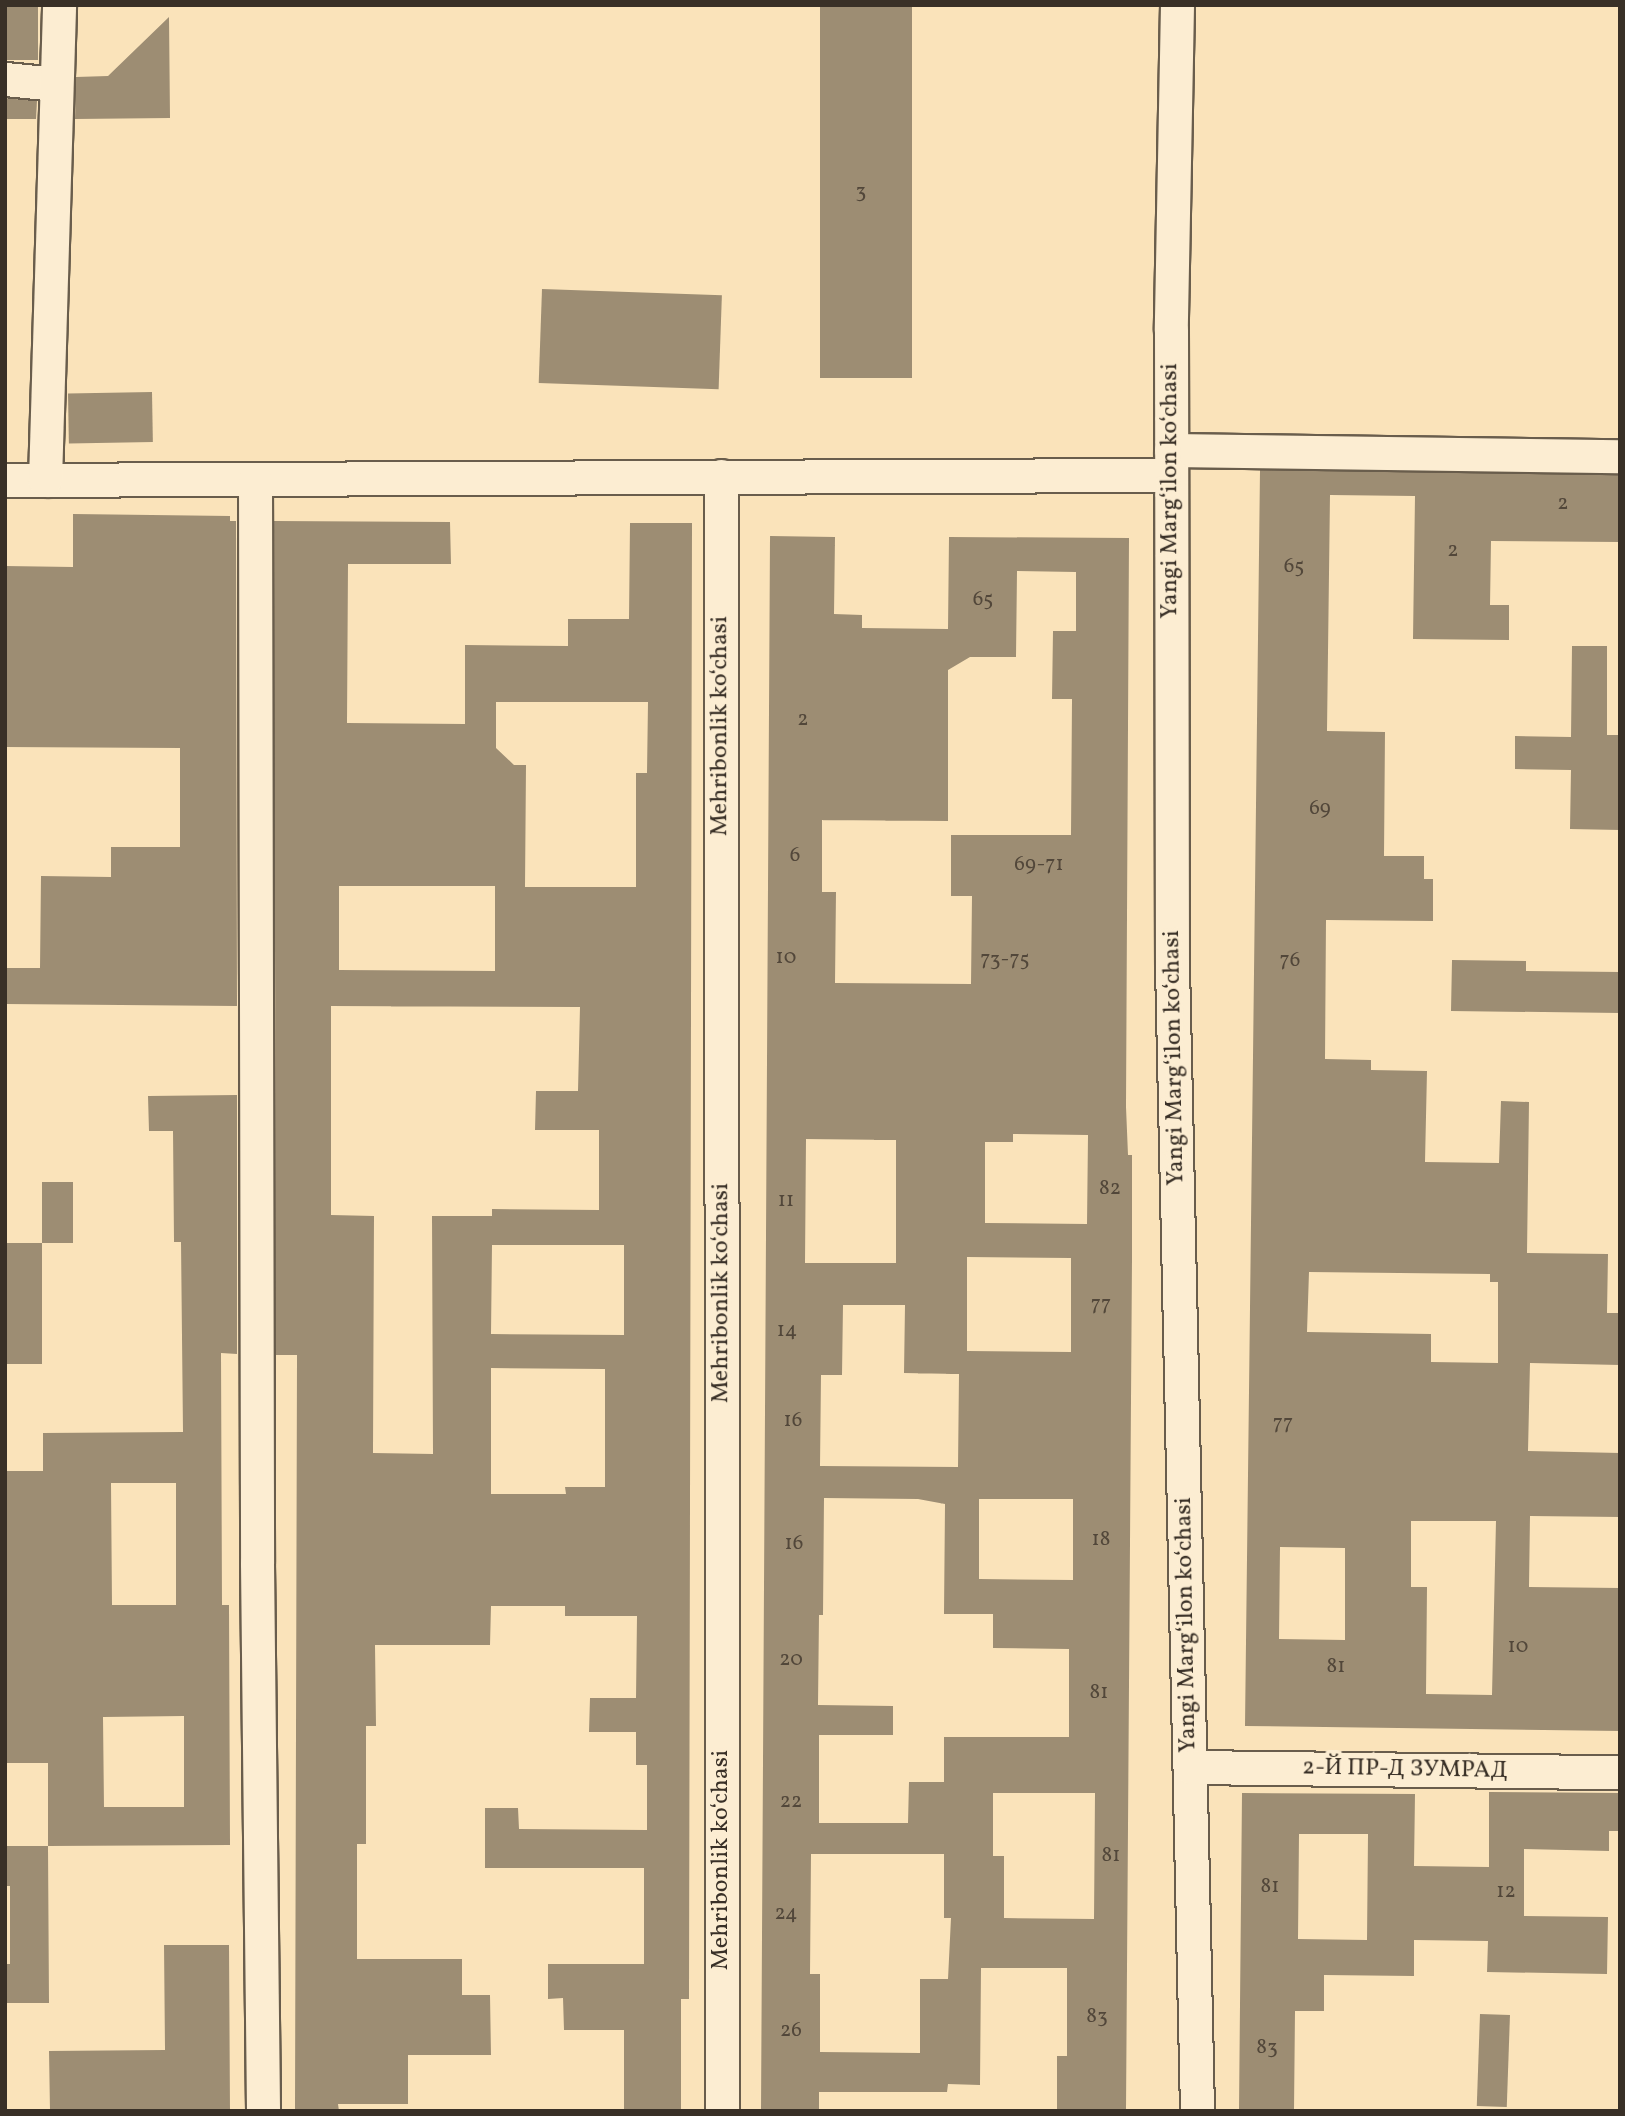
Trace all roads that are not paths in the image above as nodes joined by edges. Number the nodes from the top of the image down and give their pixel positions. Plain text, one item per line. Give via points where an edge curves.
1 (59, 5) edge
2 (1177, 5) edge
3 (5, 79) edge
4 (56, 83) junction
5 (1620, 456) edge
6 (1171, 462) junction
7 (721, 476) junction
8 (5, 480) edge
9 (45, 480) junction
10 (255, 480) junction
11 (1190, 1768) junction
12 (1620, 1772) edge
13 (263, 2111) edge
14 (722, 2111) edge
15 (1197, 2111) edge

1 - 4 street
2 - 6 street, Yangi Margʻilon koʻchasi
3 - 4 street
4 - 9 street
5 - 6 street
6 - 7 street
6 - 11 street, Yangi Margʻilon koʻchasi via 1172,979
7 - 10 street
7 - 14 street, Mehribonlik koʻchasi
8 - 9 street
9 - 10 street
10 - 13 street
11 - 12 street, 2-Й ПР-Д ЗУМРАД
11 - 15 street, Yangi Margʻilon koʻchasi

